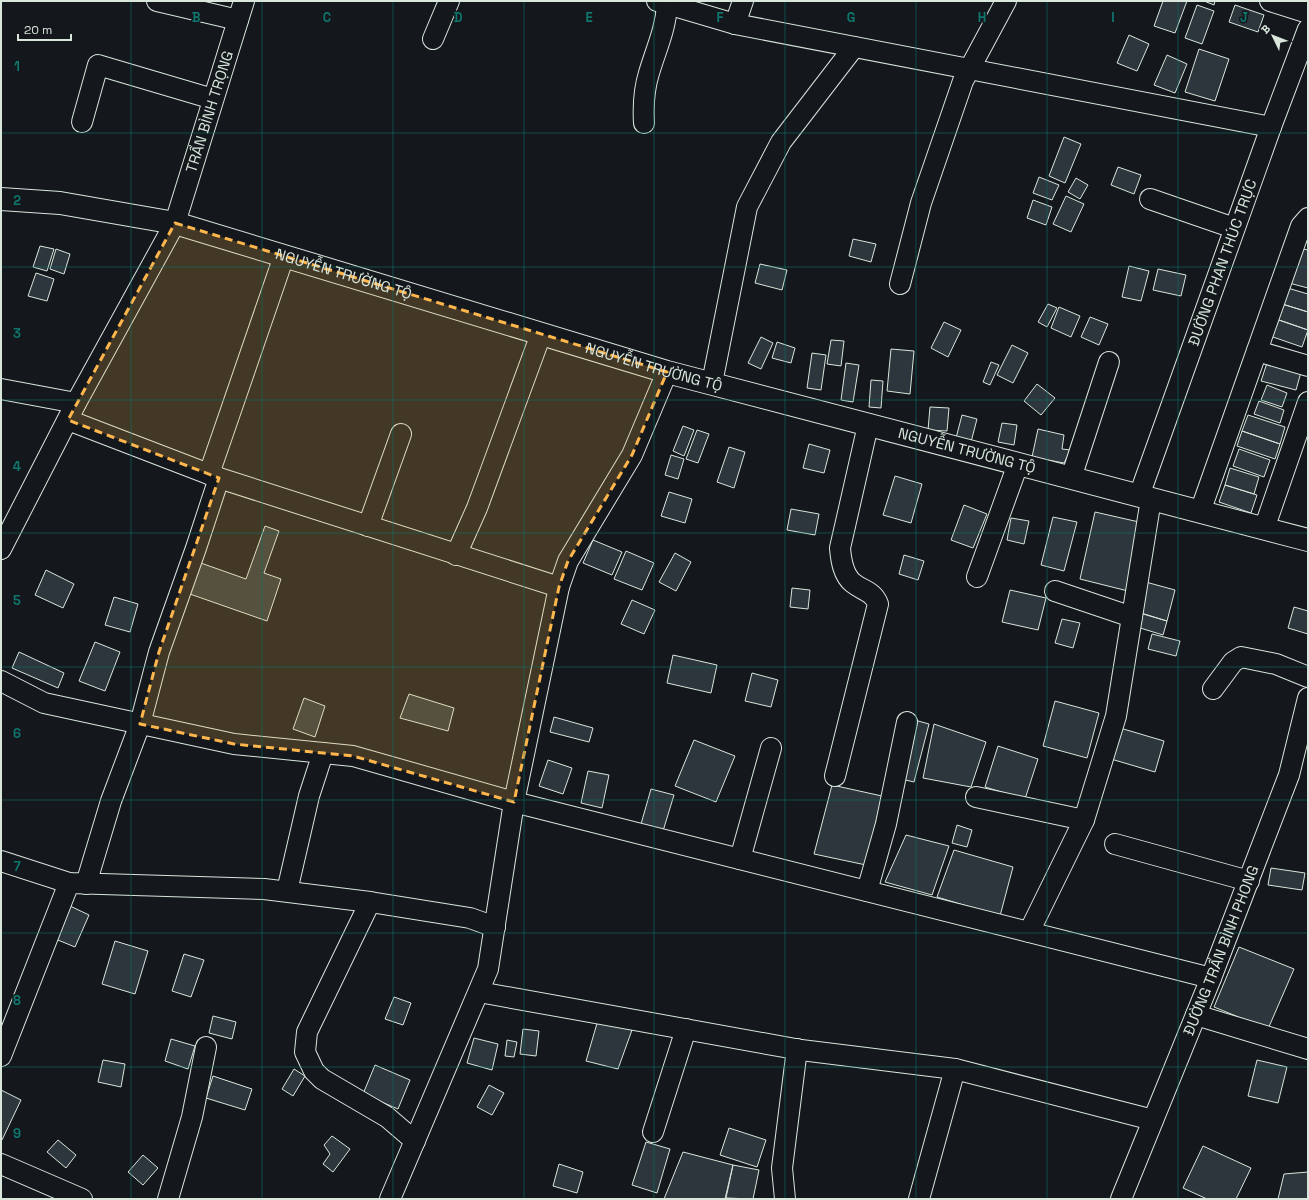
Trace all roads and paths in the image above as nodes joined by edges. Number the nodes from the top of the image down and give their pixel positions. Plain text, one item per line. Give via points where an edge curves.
1 (157, 1) edge
2 (244, 1) edge
3 (449, 1) edge
4 (743, 1) edge
5 (1006, 1) edge
6 (1270, 1) edge
7 (662, 2) edge
8 (1308, 13) edge
9 (238, 20) junction
10 (735, 24) junction
11 (1308, 29) edge
12 (433, 39) dead end
13 (854, 47) junction
14 (969, 68) junction
15 (213, 99) junction
16 (82, 122) dead end
17 (644, 122) dead end
18 (1271, 127) junction
19 (1, 199) edge
20 (1150, 199) dead end
21 (1308, 218) edge
22 (175, 223) junction
23 (1234, 228) junction
24 (284, 256) junction
25 (900, 284) dead end
26 (541, 334) junction
27 (1257, 351) junction
28 (1109, 362) dead end
29 (1308, 366) edge
30 (667, 372) junction
31 (712, 384) junction
32 (1, 389) edge
33 (1308, 402) edge
34 (72, 412) junction
35 (868, 425) junction
36 (401, 434) dead end
37 (1018, 464) junction
38 (214, 476) junction
39 (1071, 478) junction
40 (1145, 497) junction
41 (1200, 512) junction
42 (368, 526) junction
43 (1264, 529) junction
44 (1308, 540) edge
45 (1, 548) edge
46 (456, 555) junction
47 (977, 577) dead end
48 (559, 587) junction
49 (1055, 591) dead end
50 (1132, 617) junction
51 (1308, 677) edge
52 (1, 681) edge
53 (1213, 690) dead end
54 (1308, 698) edge
55 (907, 722) dead end
56 (140, 724) junction
57 (771, 748) dead end
58 (323, 753) junction
59 (835, 776) dead end
60 (976, 797) dead end
61 (514, 802) junction
62 (1084, 820) junction
63 (1115, 844) dead end
64 (740, 859) junction
65 (1, 861) edge
66 (1249, 881) junction
67 (77, 883) junction
68 (287, 891) junction
69 (867, 891) junction
70 (370, 902) junction
71 (495, 927) junction
72 (1029, 932) junction
73 (1211, 978) junction
74 (479, 992) junction
75 (1196, 1015) junction
76 (686, 1029) junction
77 (3, 1045) edge
78 (206, 1047) dead end
79 (797, 1049) junction
80 (1308, 1049) edge
81 (954, 1069) junction
82 (1153, 1120) junction
83 (653, 1132) dead end
84 (415, 1141) junction
85 (1, 1164) edge
86 (82, 1199) edge
87 (168, 1199) edge
88 (390, 1199) edge
89 (785, 1199) edge
90 (919, 1199) edge
91 (1121, 1199) edge

1 - 9 street
2 - 9 street, TRẦN BÌNH TRỌNG
3 - 12 street
4 - 10 street
5 - 14 street
6 - 8 street
7 - 10 street
7 - 17 street via 667,20 646,87 643,103
9 - 15 street, TRẦN BÌNH TRỌNG
10 - 13 street
11 - 18 street, ĐƯỜNG PHAN THÚC TRỰC
13 - 14 street
13 - 31 street via 781,142 747,207
14 - 18 street
14 - 25 street via 921,202
15 - 16 street via 98,65
15 - 22 street, TRẦN BÌNH TRỌNG
18 - 23 street, ĐƯỜNG PHAN THÚC TRỰC
19 - 22 main road, NGUYỄN TRƯỜNG TỘ via 60,203
20 - 23 street
21 - 27 street via 1301,226
22 - 24 main road, NGUYỄN TRƯỜNG TỘ
22 - 34 street, TRẦN BÌNH TRỌNG
23 - 40 street, ĐƯỜNG PHAN THÚC TRỰC
24 - 26 main road, NGUYỄN TRƯỜNG TỘ
24 - 38 street
26 - 30 main road, NGUYỄN TRƯỜNG TỘ
26 - 46 street via 477,508
27 - 29 street
27 - 41 street
28 - 39 street
30 - 31 main road, NGUYỄN TRƯỜNG TỘ
30 - 48 street via 632,455 568,561
31 - 35 main road, NGUYỄN TRƯỜNG TỘ
32 - 34 street
33 - 43 street
34 - 38 street
34 - 45 street, TRẦN BÌNH TRỌNG
35 - 37 main road, NGUYỄN TRƯỜNG TỘ
35 - 59 street via 840,548 844,570 852,582 872,593 878,604
36 - 42 street
37 - 39 main road, NGUYỄN TRƯỜNG TỘ
37 - 47 street
38 - 42 street
38 - 56 street via 196,548 159,652
39 - 40 main road, NGUYỄN TRƯỜNG TỘ
40 - 41 main road, NGUYỄN TRƯỜNG TỘ
40 - 50 street, ĐƯỜNG PHAN THÚC TRỰC
41 - 43 main road, NGUYỄN TRƯỜNG TỘ
42 - 46 street
43 - 44 main road, NGUYỄN TRƯỜNG TỘ
46 - 48 street
48 - 61 street
49 - 50 street
50 - 62 street, ĐƯỜNG PHAN THÚC TRỰC via 1116,716
51 - 53 street via 1276,664 1241,657 1233,662
52 - 56 street via 44,703
54 - 66 street, ĐƯỜNG TRẦN BÌNH PHONG via 1289,775
55 - 69 street via 886,824
56 - 58 street via 234,744
56 - 67 street
57 - 64 street
58 - 61 street via 353,756
58 - 68 street via 309,796
60 - 62 street
61 - 64 street
61 - 71 street
62 - 72 street, ĐƯỜNG PHAN THÚC TRỰC
63 - 66 street
64 - 69 street
65 - 67 street
66 - 73 street, ĐƯỜNG TRẦN BÌNH PHONG
67 - 68 street
67 - 77 street
68 - 70 street
69 - 72 street
70 - 71 street via 470,918
70 - 84 street via 307,1032 306,1052 314,1071 322,1078 374,1109
71 - 74 street via 488,969
72 - 73 street
73 - 75 street, ĐƯỜNG TRẦN BÌNH PHONG
74 - 76 street
74 - 84 street
75 - 80 street
75 - 82 street, ĐƯỜNG TRẦN BÌNH PHONG
76 - 79 street
76 - 83 street
78 - 87 street via 192,1117
79 - 81 street
79 - 89 street via 782,1168
81 - 82 street
81 - 90 street
82 - 91 street, ĐƯỜNG TRẦN BÌNH PHONG
84 - 88 street
85 - 86 street

